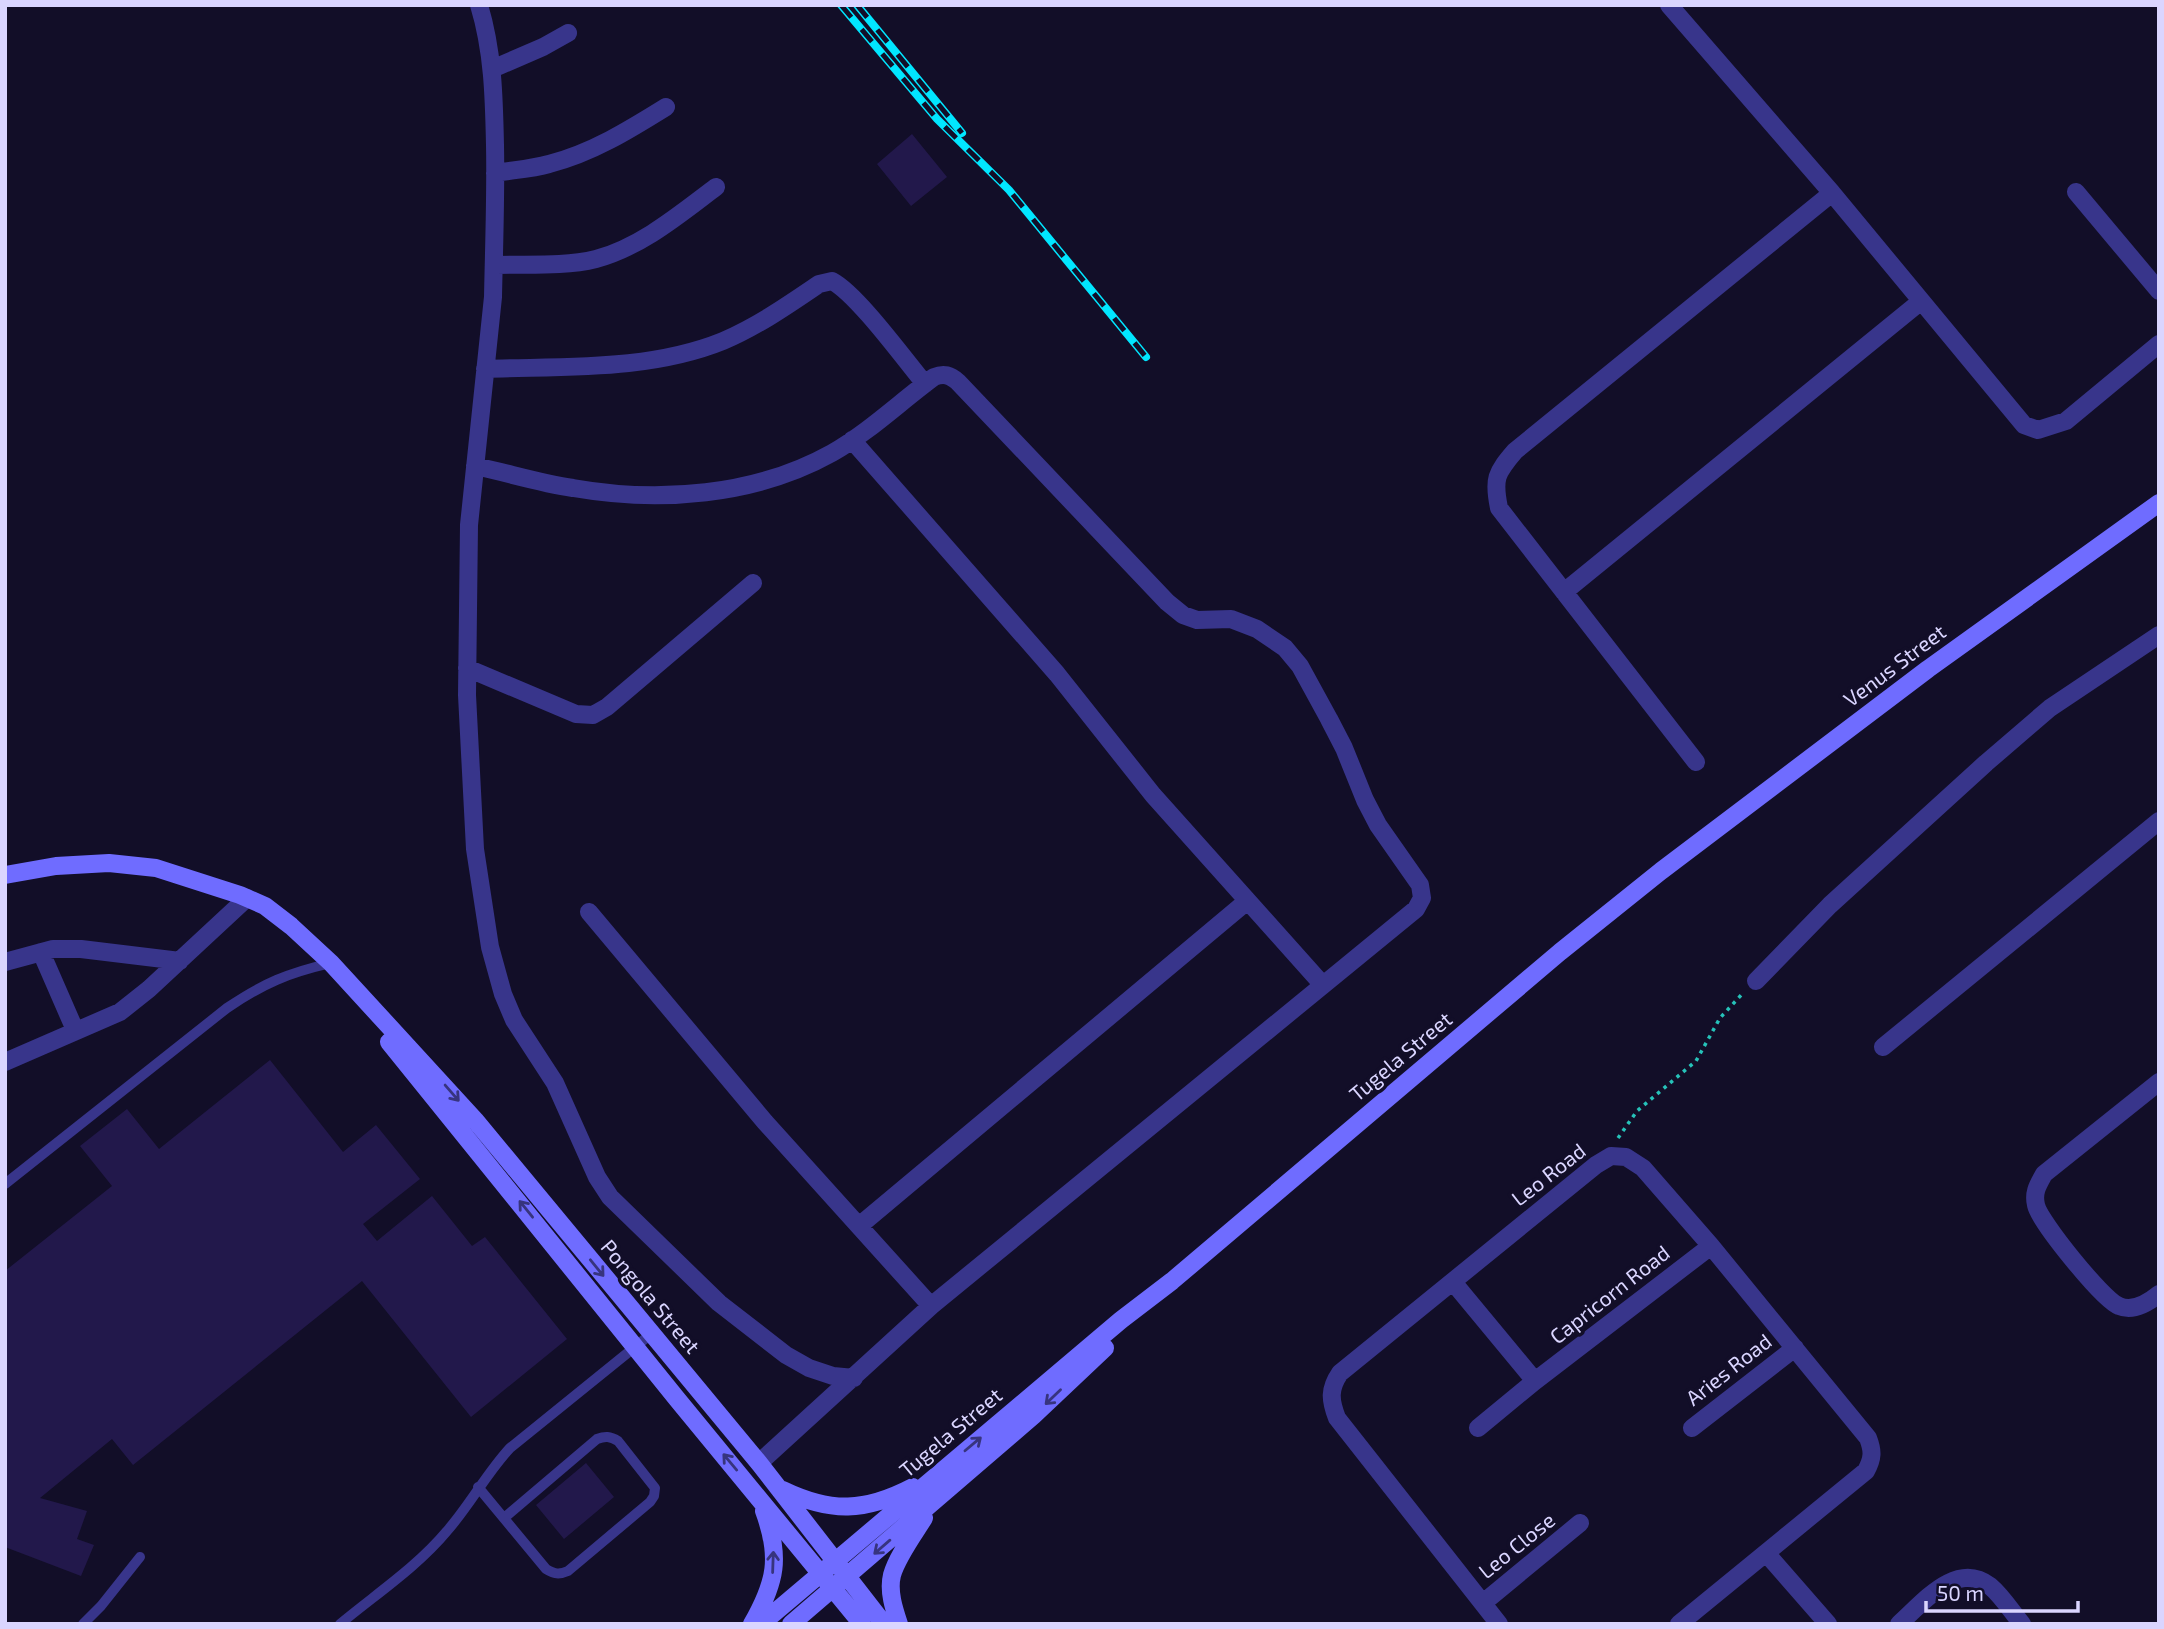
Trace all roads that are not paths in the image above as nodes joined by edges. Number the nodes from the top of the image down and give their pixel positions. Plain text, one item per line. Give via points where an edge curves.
1 (479, 5) edge
2 (1669, 5) edge
3 (568, 33) dead end
4 (492, 69) junction
5 (666, 107) dead end
6 (495, 173) junction
7 (716, 187) dead end
8 (2076, 192) dead end
9 (1832, 193) junction
10 (494, 265) junction
11 (2159, 291) edge
12 (1920, 302) junction
13 (2159, 344) edge
14 (485, 369) junction
15 (925, 384) junction
16 (852, 440) junction
17 (475, 466) junction
18 (2159, 503) edge
19 (753, 583) dead end
20 (1564, 592) junction
21 (2159, 635) edge
22 (467, 668) junction
23 (1696, 762) dead end
24 (2159, 821) edge
25 (1661, 871) joint
26 (5, 874) edge
27 (247, 898) junction
28 (1247, 902) junction
29 (589, 912) dead end
30 (41, 952) junction
31 (180, 961) junction
32 (5, 962) edge
33 (331, 963) junction
34 (1756, 981) road end
35 (1322, 984) junction
36 (370, 1008) junction
37 (75, 1030) junction
38 (1883, 1047) dead end
39 (5, 1062) edge
40 (2159, 1082) edge
41 (5, 1184) edge
42 (859, 1226) junction
43 (1712, 1246) junction
44 (1172, 1281) junction
45 (1453, 1282) junction
46 (2159, 1294) edge
47 (931, 1306) junction
48 (651, 1334) junction
49 (636, 1346) junction
50 (1795, 1348) junction
51 (853, 1378) junction
52 (1535, 1381) junction
53 (1478, 1428) dead end
54 (1692, 1428) dead end
55 (759, 1463) junction
56 (937, 1474) junction
57 (478, 1487) junction
58 (777, 1487) junction
59 (760, 1498) junction
60 (938, 1498) junction
61 (503, 1517) junction
62 (1580, 1523) dead end
63 (1766, 1553) junction
64 (140, 1557) dead end
65 (828, 1566) junction
66 (847, 1576) junction
67 (834, 1589) junction
68 (1482, 1603) junction
69 (83, 1624) edge
70 (340, 1624) edge
71 (752, 1624) edge
72 (761, 1624) edge
73 (792, 1624) edge
74 (862, 1624) edge
75 (884, 1624) edge
76 (900, 1624) edge
77 (1499, 1624) edge
78 (1679, 1624) edge
79 (1828, 1624) edge
80 (1899, 1624) edge
81 (2022, 1624) edge

1 - 4 street
2 - 9 street
3 - 4 street
4 - 6 street
5 - 6 street via 581,154
6 - 10 street
7 - 10 street via 649,235 611,254 577,262
8 - 11 street
9 - 12 street
9 - 20 street via 1499,468 1494,486 1499,508
10 - 14 street
12 - 13 street via 2024,425 2038,430 2066,421
12 - 20 street
14 - 15 street via 613,364 693,351 749,329 832,281 863,310
14 - 17 street
15 - 16 street
15 - 35 street via 940,374 958,382 1183,615 1196,620 1231,619 1256,629 1285,648 1300,666 1378,825 1420,885 1422,898 1416,909
16 - 17 street via 804,467 693,494 573,488
16 - 28 street via 1057,674 1153,795
17 - 22 street via 469,525
18 - 25 street, Venus Street via 1928,669
19 - 22 street via 593,715 576,714
20 - 23 street
21 - 34 street via 2050,708 1830,905
22 - 51 street via 475,849 490,947 509,1009 555,1083 597,1177 610,1197 719,1303 809,1368
24 - 38 street
25 - 44 street, Tugela Street
26 - 27 street, Pongola Street via 109,863 156,868
27 - 31 street
27 - 33 street, Pongola Street via 291,926
28 - 35 street
28 - 42 street
29 - 42 street
30 - 31 street via 81,949
30 - 32 street
30 - 37 street
31 - 37 street via 120,1012
33 - 36 street, Pongola Street
33 - 41 lane via 290,973 227,1008
35 - 47 street
36 -> 48 street, Pongola Street via 445,1086
49 -> 36 street, Pongola Street via 387,1039
37 - 39 street
40 - 46 street via 2044,1174 2035,1191 2036,1208 2048,1228 2107,1299 2120,1307 2137,1307
42 - 47 street
43 - 45 street, Leo Road via 1643,1168 1626,1157 1611,1156
43 - 50 street, Leo Road
43 - 52 street, Capricorn Road
56 -> 44 street, Tugela Street
44 -> 60 street, Tugela Street via 1033,1416
45 - 52 street
45 - 68 street, Leo Road via 1340,1373 1331,1386 1331,1404 1337,1418
47 - 51 street
48 - 49 lane
48 - 55 street, Pongola Street
49 - 57 lane via 510,1448
59 -> 49 street, Pongola Street
50 - 54 street, Aries Road
50 - 63 street, Leo Road via 1868,1438 1872,1460 1866,1471
51 - 55 street
52 - 53 street, Capricorn Road
55 - 58 street, Pongola Street
56 - 58 street via 865,1506 809,1502
56 - 65 street, Tugela Street
57 - 61 lane
57 - 70 lane via 449,1530 428,1551
58 - 65 street, Pongola Street
59 - 65 street, Pongola Street
71 -> 59 street via 766,1600 775,1566 773,1534
60 -> 66 street, Tugela Street
60 - 76 street via 891,1576 892,1604
61 - 61 lane via 547,1569 561,1574 650,1502 655,1488 618,1441 604,1436
62 - 68 street, Leo Close
63 - 78 street, Leo Road
63 - 79 street
64 - 69 lane
65 - 66 street, Pongola Street
65 - 67 street, Pongola Street
65 - 72 street, Tugela Street
66 - 67 street, Tugela Street
66 - 75 street, Pongola Street
67 - 73 street, Tugela Street
67 - 74 street, Pongola Street
68 - 77 street, Leo Road
80 - 81 street via 1945,1583 1965,1577 1991,1587

